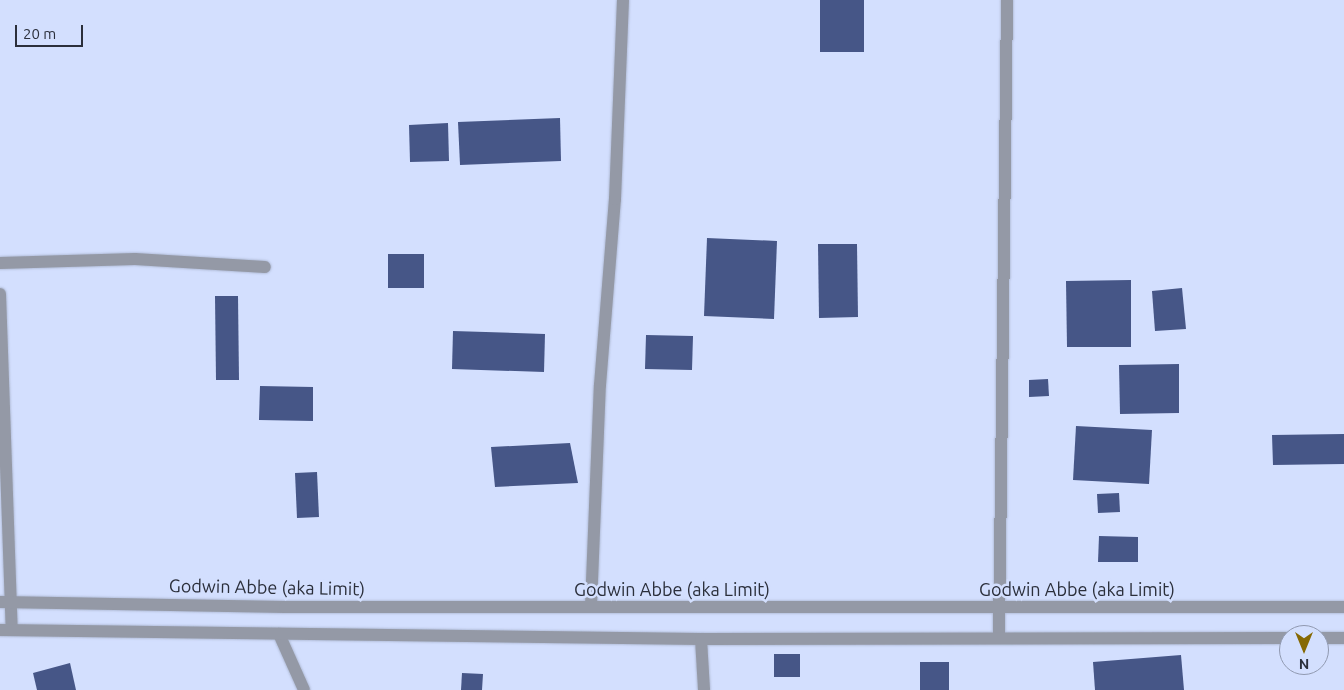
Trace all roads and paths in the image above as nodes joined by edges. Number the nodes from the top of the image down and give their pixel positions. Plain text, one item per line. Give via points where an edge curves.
1 (623, 0) edge
2 (1007, 0) edge
3 (0, 263) edge
4 (265, 267) dead end
5 (0, 294) edge
6 (6, 602) edge
7 (591, 606) junction
8 (1000, 607) junction
9 (1344, 607) edge
10 (6, 630) edge
11 (279, 634) junction
12 (999, 638) junction
13 (1279, 638) edge
14 (1329, 638) edge
15 (1344, 638) edge
16 (701, 639) junction
17 (304, 690) edge
18 (704, 690) edge

1 - 7 street via 616,199 600,385
2 - 8 street
3 - 4 street via 135,259
5 - 6 street
6 - 7 street, Godwin Abbe (aka Limit)
6 - 10 street
7 - 8 street, Godwin Abbe (aka Limit)
8 - 9 street, Godwin Abbe (aka Limit)
8 - 12 street
10 - 11 street
11 - 16 street
11 - 17 street
12 - 13 street
12 - 16 street
14 - 15 street
16 - 18 street

